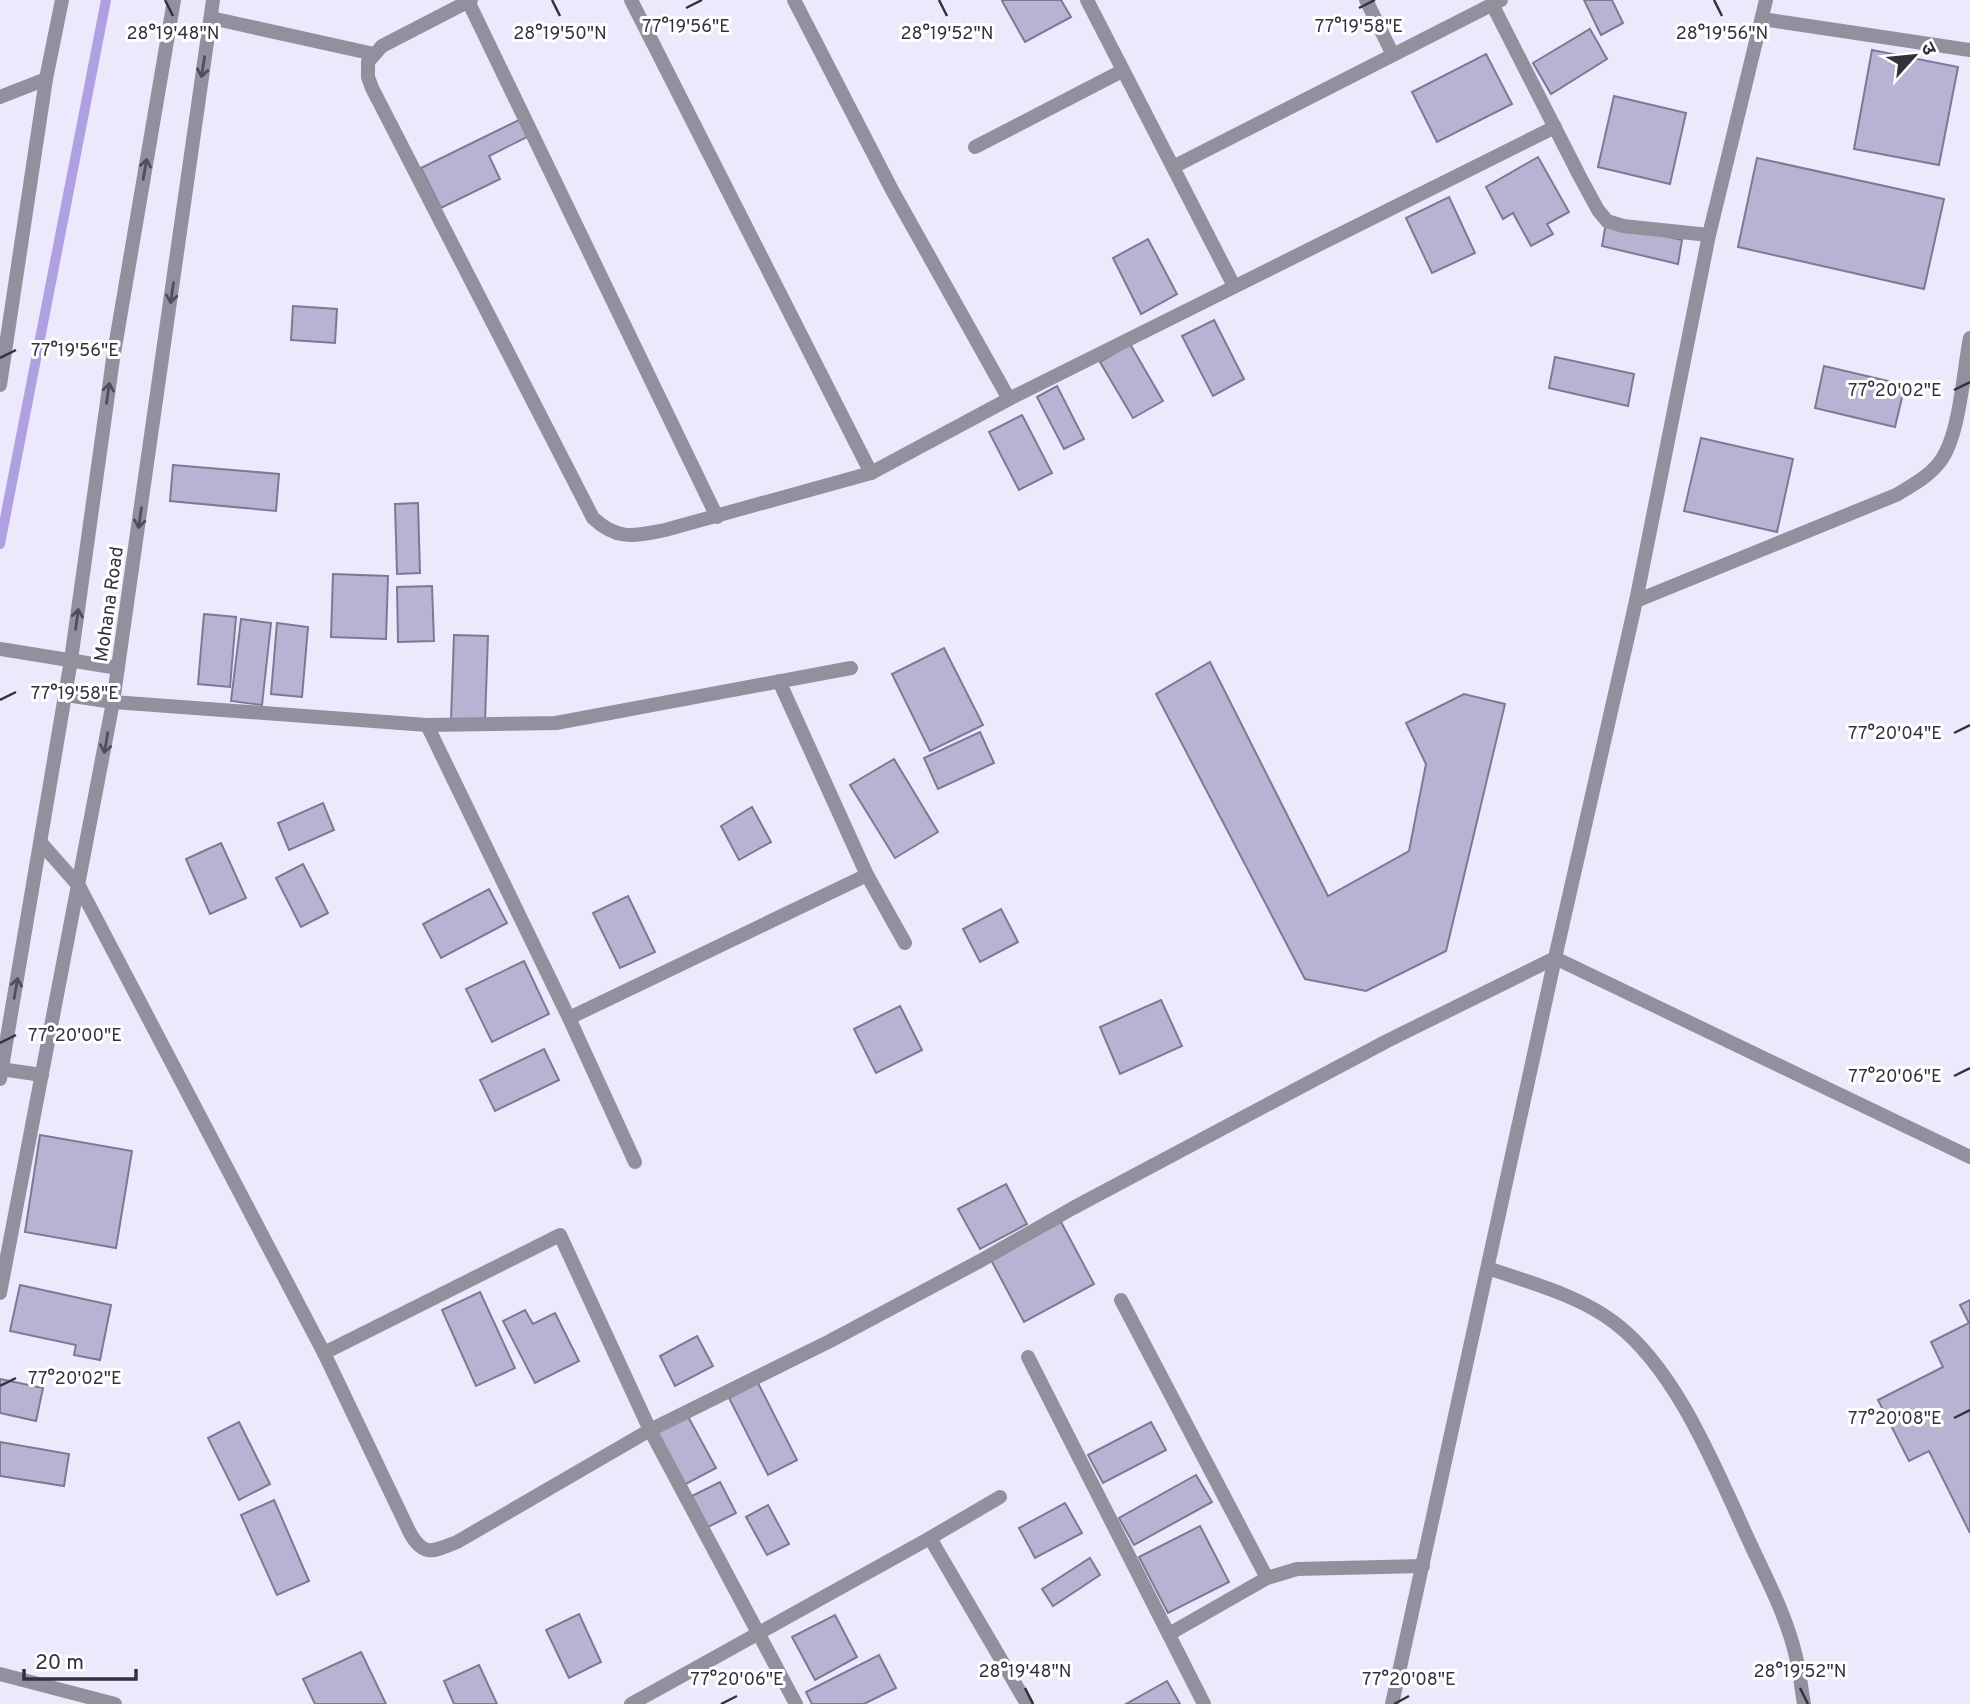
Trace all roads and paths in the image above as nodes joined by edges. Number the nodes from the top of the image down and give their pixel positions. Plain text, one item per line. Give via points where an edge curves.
1 (62, 0) edge
2 (174, 0) edge
3 (213, 0) edge
4 (631, 0) edge
5 (794, 0) edge
6 (1087, 0) edge
7 (1366, 0) edge
8 (1766, 0) edge
9 (469, 1) edge
10 (1497, 2) edge
11 (211, 18) junction
12 (1762, 19) junction
13 (1970, 50) edge
14 (374, 54) junction
15 (1393, 55) junction
16 (1122, 71) junction
17 (46, 79) junction
18 (0, 97) edge
19 (1555, 127) junction
20 (975, 147) dead end
21 (1173, 167) junction
22 (1709, 235) junction
23 (1234, 286) junction
24 (1970, 338) edge
25 (1966, 372) edge
26 (0, 384) edge
27 (1009, 399) junction
28 (871, 473) junction
29 (718, 517) junction
30 (1636, 601) junction
31 (0, 649) edge
32 (71, 660) junction
33 (118, 668) junction
34 (851, 668) dead end
35 (779, 681) junction
36 (65, 695) junction
37 (113, 702) junction
38 (427, 725) junction
39 (41, 843) junction
40 (867, 875) junction
41 (79, 886) junction
42 (905, 943) dead end
43 (1555, 958) junction
44 (569, 1017) junction
45 (1, 1073) edge
46 (42, 1074) junction
47 (1970, 1157) edge
48 (635, 1162) dead end
49 (1488, 1268) junction
50 (0, 1293) edge
51 (1121, 1300) dead end
52 (324, 1353) junction
53 (1028, 1357) dead end
54 (650, 1430) junction
55 (1000, 1497) dead end
56 (930, 1538) junction
57 (1423, 1566) junction
58 (1267, 1578) junction
59 (757, 1634) junction
60 (1169, 1634) junction
61 (0, 1674) edge
62 (115, 1704) edge
63 (631, 1704) edge
64 (796, 1704) edge
65 (1027, 1704) edge
66 (1204, 1704) edge
67 (1392, 1704) edge
68 (1804, 1704) edge

1 - 17 street
32 -> 2 street, Mohana Road via 113,359
3 - 11 street, Mohana Road
4 - 28 street
5 - 27 street via 892,190
6 - 16 street
7 - 15 street
8 - 12 street
9 - 14 street via 396,37
9 - 29 street
10 - 15 street
10 - 19 street
11 - 14 street
11 -> 33 street, Mohana Road
12 - 13 street
12 - 22 street
14 - 29 street via 368,62 372,88 593,517 615,533 632,536
15 - 21 street
16 - 20 street
16 - 21 street
17 - 18 street
17 - 26 street
19 - 22 street via 1591,199 1608,221
19 - 23 street
21 - 23 street
22 - 30 street
23 - 27 street
24 - 25 street
25 - 30 street via 1951,444 1925,477 1896,495
27 - 28 street
28 - 29 street
30 - 43 street
31 - 32 street
32 - 33 street
32 - 36 street, Mohana Road
33 - 37 street, Mohana Road
34 - 35 street
35 - 38 street via 556,723
35 - 40 street
36 - 37 street
36 - 39 street, Mohana Road
37 - 38 street
37 -> 41 street, Mohana Road
38 - 44 street
39 - 41 street
45 -> 39 street, Mohana Road
40 - 42 street
40 - 44 street
41 - 46 street, Mohana Road
41 - 52 street
43 - 47 street
43 - 49 street
43 - 54 street via 1375,1048 830,1341
44 - 48 street
45 - 46 street
46 - 50 street, Mohana Road
49 - 57 street
49 - 68 street via 1570,1298 1614,1322 1655,1362 1719,1478 1779,1608 1796,1656
51 - 58 street
52 - 54 street via 560,1235
52 - 54 street via 410,1533 424,1550 457,1542
53 - 60 street
54 - 59 street
55 - 56 street
56 - 59 street
56 - 65 street
57 - 58 street via 1297,1569
57 - 67 street
58 - 60 street
59 - 63 street
59 - 64 street
60 - 66 street
61 - 62 street

